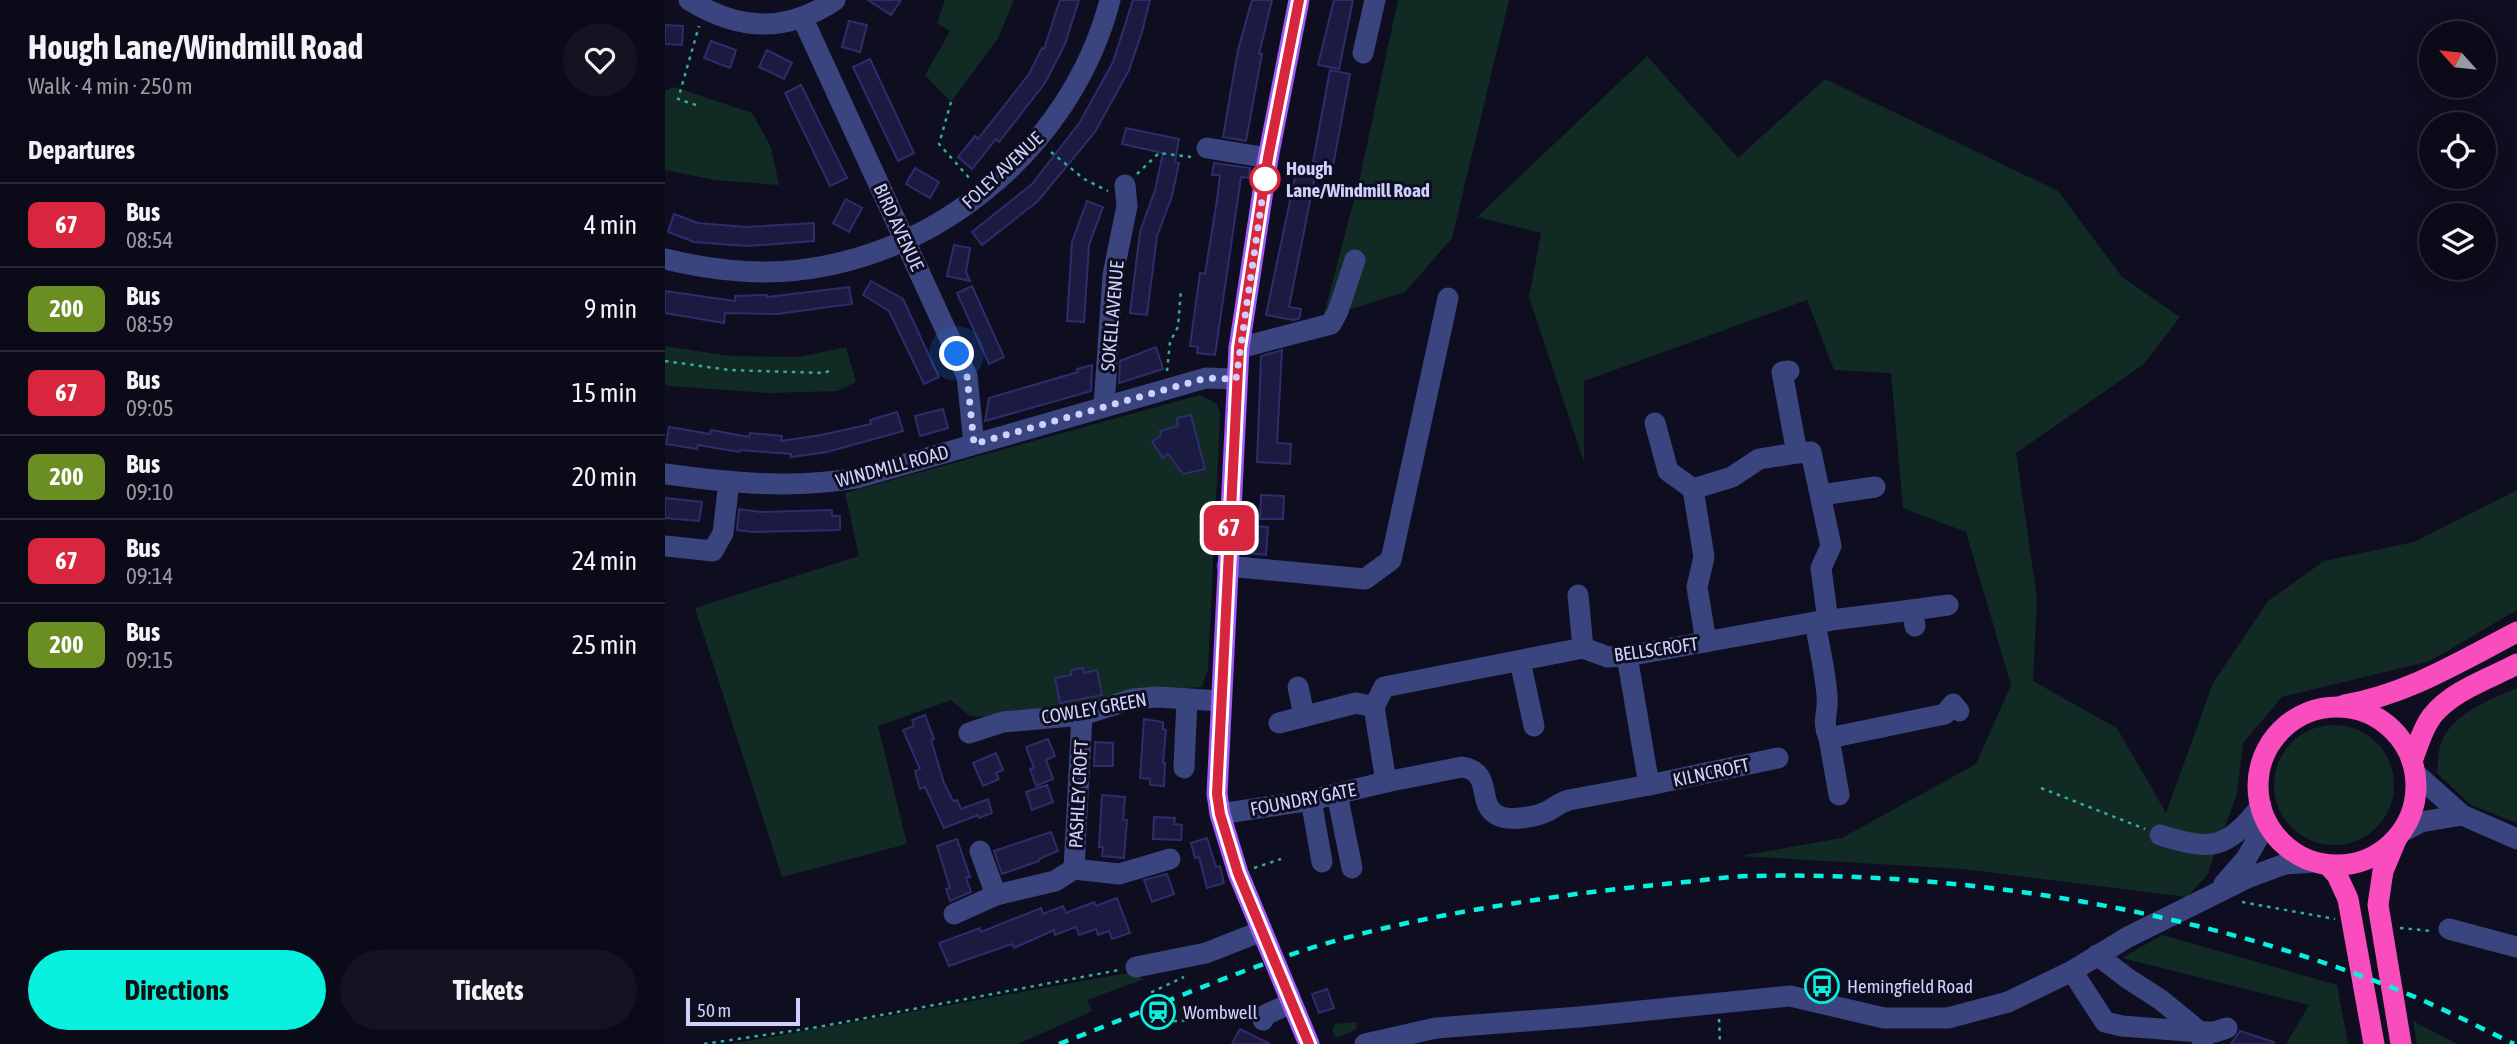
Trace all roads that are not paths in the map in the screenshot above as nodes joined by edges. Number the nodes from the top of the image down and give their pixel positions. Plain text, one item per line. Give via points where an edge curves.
1 (835, 0) edge
2 (1110, 0) edge
3 (1299, 0) edge
4 (1375, 0) edge
5 (696, 5) edge
6 (802, 17) junction
7 (1363, 53) dead end
8 (1207, 148) road end
9 (1268, 158) junction
10 (1125, 185) road end
11 (906, 241) junction
12 (665, 259) edge
13 (1355, 260) dead end
14 (1448, 298) dead end
15 (1239, 348) junction
16 (1789, 371) dead end
17 (1236, 379) junction
18 (1104, 406) junction
19 (1655, 423) dead end
20 (974, 444) junction
21 (1797, 453) junction
22 (665, 474) edge
23 (729, 482) junction
24 (1875, 486) dead end
25 (1693, 489) junction
26 (1821, 495) junction
27 (665, 547) edge
28 (1227, 566) junction
29 (1578, 595) dead end
30 (1948, 605) dead end
31 (1821, 622) junction
32 (2517, 632) edge
33 (1706, 642) junction
34 (1583, 648) junction
35 (1627, 656) junction
36 (1520, 661) junction
37 (2517, 664) edge
38 (1298, 687) dead end
39 (1187, 699) junction
40 (1221, 701) junction
41 (1374, 707) junction
42 (2328, 708) junction
43 (1959, 711) dead end
44 (1082, 715) junction
45 (1304, 715) junction
46 (1279, 723) dead end
47 (1534, 726) dead end
48 (969, 733) dead end
49 (1829, 738) junction
50 (1778, 758) dead end
51 (2414, 767) junction
52 (1184, 768) dead end
53 (1386, 782) junction
54 (1649, 785) junction
55 (1337, 794) junction
56 (1839, 795) dead end
57 (1311, 800) junction
58 (1220, 814) junction
59 (2264, 814) junction
60 (2462, 815) junction
61 (2160, 835) road end
62 (2400, 835) junction
63 (2517, 839) edge
64 (2211, 845) junction
65 (980, 851) dead end
66 (1170, 859) dead end
67 (1322, 862) dead end
68 (2321, 863) junction
69 (1352, 868) dead end
70 (1074, 869) junction
71 (2217, 890) junction
72 (996, 895) junction
73 (954, 914) dead end
74 (2449, 929) dead end
75 (1263, 935) junction
76 (2517, 947) edge
77 (2098, 955) junction
78 (1136, 967) road end
79 (2072, 971) junction
80 (1290, 999) junction
81 (1261, 1012) road end
82 (2227, 1028) dead end
83 (2202, 1038) edge
84 (1309, 1044) edge
85 (1365, 1044) edge
86 (2374, 1044) edge
87 (2401, 1044) edge

1 - 6 street
2 - 11 street, FOLEY AVENUE via 1083,70 1037,140 982,193
3 - 9 main road
4 - 7 street
5 - 6 street via 754,25
6 - 11 street, BIRD AVENUE
8 - 9 street
9 - 15 main road
10 - 18 street, SOKELL AVENUE via 1127,206 1113,275
11 - 12 street, FOLEY AVENUE via 826,265 778,271 731,270
11 - 20 street, BIRD AVENUE via 967,376
13 - 15 street via 1331,324
14 - 28 street via 1391,560 1365,579
15 - 17 main road
16 - 21 street via 1782,372
17 - 18 street, WINDMILL ROAD via 1206,378
17 - 28 main road
18 - 20 street, WINDMILL ROAD
19 - 25 street via 1668,471
20 - 23 street, WINDMILL ROAD via 820,484
21 - 25 street via 1759,458 1732,477
21 - 26 street via 1811,452
22 - 23 street, WINDMILL ROAD
23 - 27 street via 723,534 713,551
24 - 26 street
25 - 33 street via 1704,557 1697,587
26 - 31 street via 1831,546 1821,568
28 - 40 main road
29 - 34 street
30 - 31 street, BELLSCROFT via 1913,618
31 - 33 street, BELLSCROFT
31 - 49 street via 1828,705 1824,726
32 - 42 highway via 2429,678 2361,702
33 - 35 street, BELLSCROFT
34 - 35 street, BELLSCROFT via 1608,657
34 - 36 street, BELLSCROFT
35 - 54 street, KILNCROFT
36 - 41 street, BELLSCROFT via 1384,687
36 - 47 street
37 - 51 highway via 2441,706 2424,730
38 - 45 street
39 - 40 street, COWLEY GREEN
39 - 44 street, COWLEY GREEN via 1133,699
39 - 52 street
40 - 58 main road
41 - 45 street via 1356,703
41 - 53 street
42 - 51 highway via 2346,708 2379,719 2404,745
42 - 59 highway via 2292,722 2267,750 2258,788
43 - 49 street via 1953,704 1945,714
44 - 48 street, COWLEY GREEN via 1003,722
44 - 70 street, PASHLEY CROFT
45 - 46 street
49 - 56 street
50 - 54 street, KILNCROFT
51 - 60 street
51 - 62 highway via 2414,804
53 - 54 street, FOUNDRY GATE via 1469,768 1481,779 1489,808 1504,818
53 - 55 street, FOUNDRY GATE
55 - 57 street, FOUNDRY GATE
55 - 69 street
57 - 58 street, FOUNDRY GATE
57 - 67 street
58 - 75 main road
59 - 64 street
59 - 68 highway via 2286,847
59 - 71 street via 2246,859
60 - 62 street via 2421,822
60 - 63 street
61 - 64 street
62 - 68 highway via 2366,860 2347,865
62 - 87 highway via 2383,870 2378,905
64 - 71 street
65 - 72 street
66 - 70 street via 1119,874
68 - 71 street via 2273,867
68 - 86 highway via 2344,888
70 - 72 street, PASHLEY CROFT via 1055,881
71 - 77 street
72 - 73 street, PASHLEY CROFT
74 - 76 street
75 - 78 street via 1206,953
75 - 80 main road
77 - 79 street
77 - 83 street via 2161,1000
79 - 83 street via 2105,1022
79 - 85 street via 2008,1002 1948,1018 1884,1018 1790,996 1436,1028
80 - 81 street via 1265,1015
80 - 84 main road
82 - 83 street

